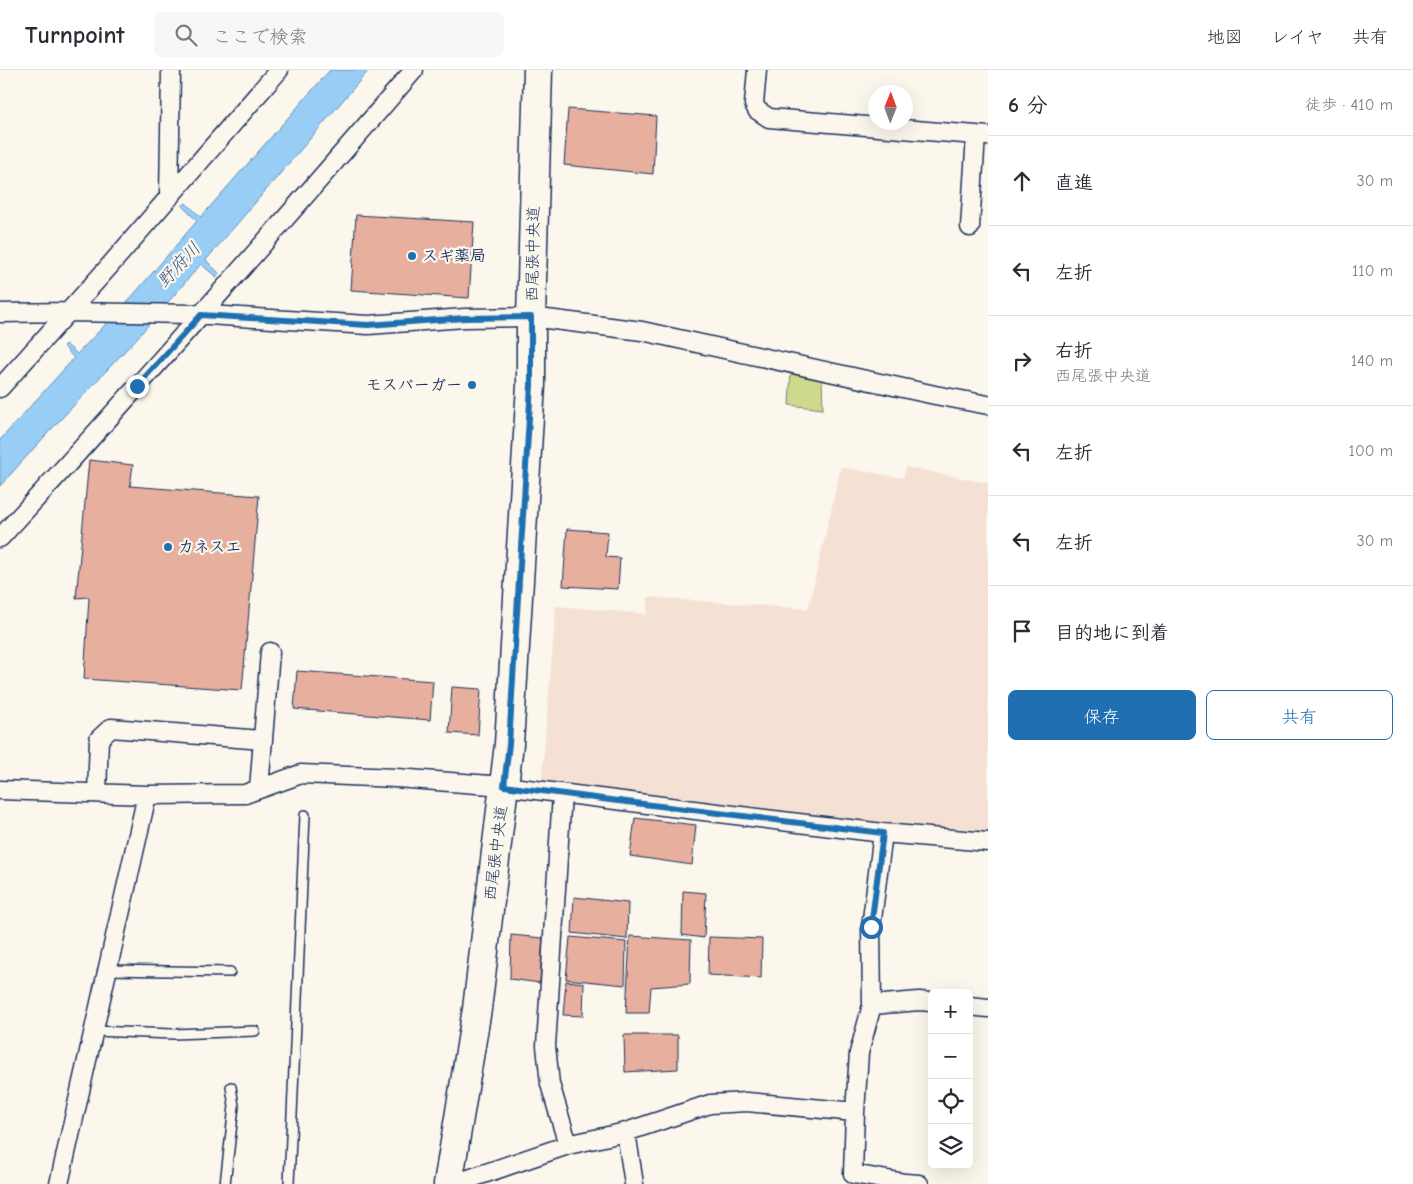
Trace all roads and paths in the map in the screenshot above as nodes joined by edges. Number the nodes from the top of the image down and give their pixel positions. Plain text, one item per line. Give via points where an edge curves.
1 (171, 70) edge
2 (279, 70) edge
3 (414, 70) edge
4 (538, 70) edge
5 (757, 70) edge
6 (982, 135) edge
7 (169, 198) junction
8 (970, 227) dead end
9 (75, 312) junction
10 (0, 313) edge
11 (197, 315) junction
12 (531, 317) junction
13 (0, 388) edge
14 (988, 405) edge
15 (0, 538) edge
16 (270, 652) dead end
17 (263, 740) junction
18 (504, 786) junction
19 (259, 789) junction
20 (0, 790) edge
21 (97, 793) junction
22 (562, 794) junction
23 (147, 795) junction
24 (305, 815) dead end
25 (883, 833) junction
26 (988, 842) edge
27 (108, 970) junction
28 (230, 972) dead end
29 (928, 1002) edge
30 (872, 1006) junction
31 (973, 1006) edge
32 (988, 1008) edge
33 (255, 1031) dead end
34 (93, 1032) junction
35 (231, 1086) dead end
36 (854, 1112) junction
37 (626, 1132) junction
38 (568, 1145) junction
39 (59, 1184) edge
40 (225, 1184) edge
41 (289, 1184) edge
42 (448, 1184) edge
43 (454, 1184) edge
44 (634, 1184) edge
45 (920, 1184) edge

1 - 7 street
2 - 7 street
3 - 11 street
4 - 12 main road, 西尾張中央道
5 - 6 street via 754,104 769,118
6 - 8 street
7 - 9 street
9 - 10 street
9 - 11 street
9 - 13 street
11 - 12 street via 368,325
11 - 15 street
12 - 14 street via 642,331
12 - 18 main road, 西尾張中央道 via 531,394
16 - 17 street
17 - 19 street
17 - 21 street via 111,728 99,739
18 - 19 street via 301,774
18 - 22 street
18 - 42 main road, 西尾張中央道 via 477,1008
19 - 23 street via 245,794
20 - 21 street
21 - 23 street
22 - 25 street
22 - 38 street via 546,1046 550,1084
23 - 27 street
24 - 41 lane
25 - 26 street
25 - 30 street via 871,927
27 - 28 lane
27 - 34 street
29 - 30 street
30 - 36 street via 859,1053
31 - 32 street
33 - 34 lane
34 - 39 street
35 - 40 lane via 234,1106
36 - 37 street via 747,1102 710,1104
36 - 45 street via 853,1174
37 - 38 street
37 - 44 street
38 - 43 street

